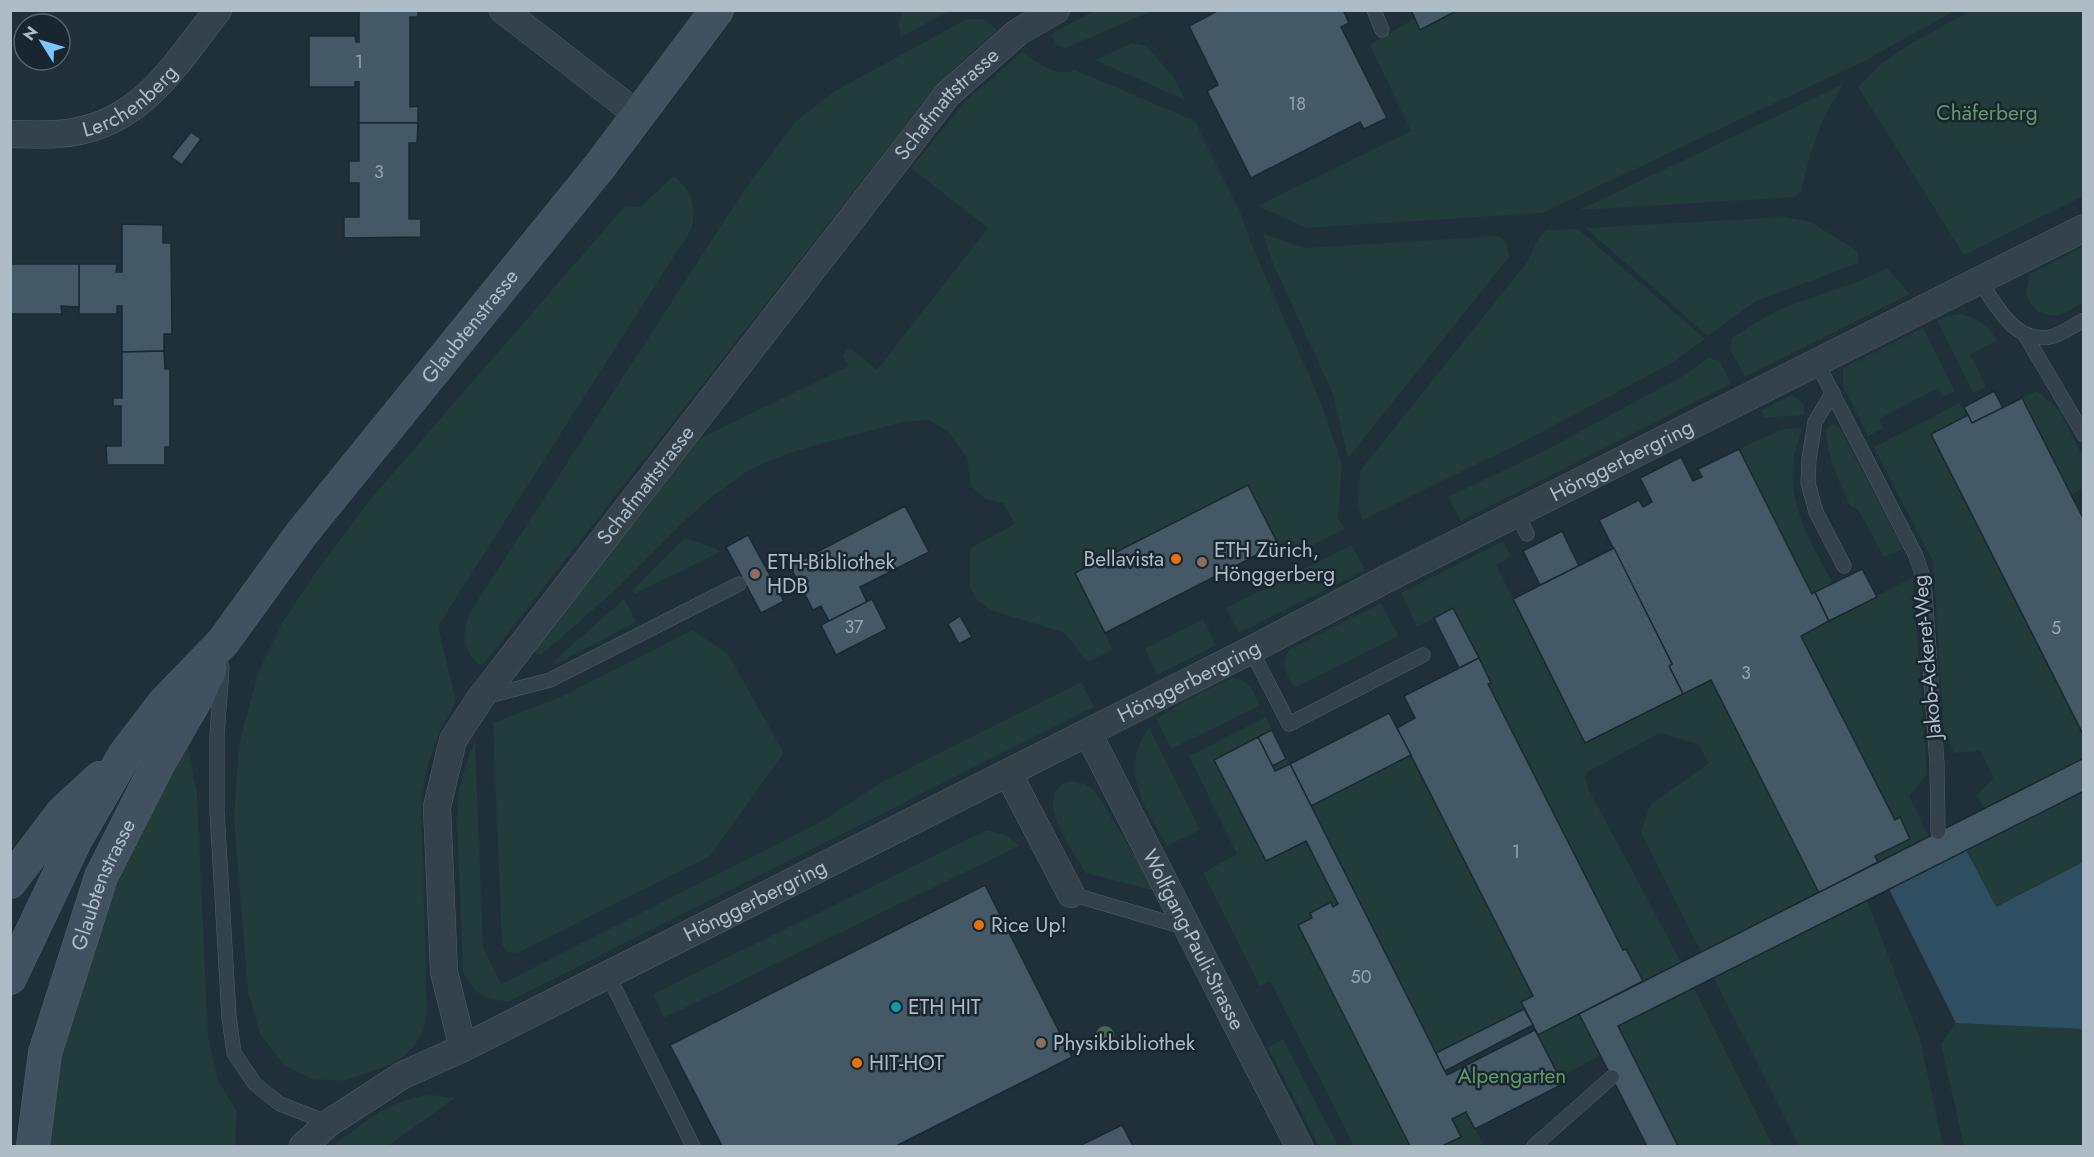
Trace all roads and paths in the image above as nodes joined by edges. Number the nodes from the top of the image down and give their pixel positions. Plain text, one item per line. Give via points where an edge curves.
1 (218, 10) edge
2 (503, 10) edge
3 (717, 10) edge
4 (1056, 10) edge
5 (1374, 10) edge
6 (1382, 30) dead end
7 (638, 115) junction
8 (10, 134) edge
9 (2084, 228) edge
10 (1980, 282) junction
11 (2084, 320) edge
12 (2025, 335) junction
13 (1818, 363) junction
14 (1833, 392) junction
15 (2084, 435) edge
16 (1844, 566) dead end
17 (739, 584) dead end
18 (224, 642) junction
19 (1251, 650) junction
20 (1423, 656) dead end
21 (480, 699) junction
22 (1088, 733) junction
23 (125, 754) junction
24 (1008, 773) junction
25 (1938, 832) dead end
26 (10, 882) edge
27 (1071, 894) joint
28 (1188, 929) junction
29 (608, 975) junction
30 (10, 978) edge
31 (463, 1048) junction
32 (1612, 1077) dead end
33 (329, 1123) junction
34 (33, 1146) edge
35 (303, 1146) edge
36 (693, 1146) edge
37 (1299, 1146) edge
38 (1534, 1146) edge

1 - 8 street, Lerchenberg via 150,95 126,114 103,125 58,134
2 - 7 street
3 - 7 street, Glaubtenstrasse
4 - 21 street, Schafmattstrasse via 1018,32 948,94
5 - 6 lane
7 - 18 street, Glaubtenstrasse via 302,533
9 - 10 street, Hönggerbergring
10 - 12 lane via 2008,323
10 - 13 street, Hönggerbergring
11 - 12 lane via 2050,337
12 - 15 lane
13 - 14 lane, Jakob-Ackeret-Weg
13 - 19 street, Hönggerbergring via 1522,524
14 - 16 lane via 1815,422 1808,483 1816,512
14 - 25 lane, Jakob-Ackeret-Weg via 1916,556 1924,580
17 - 21 lane via 550,680
18 - 23 street, Glaubtenstrasse via 164,703
18 - 33 lane via 217,736 217,811 234,1053 255,1084 280,1104
18 - 34 street, Glaubtenstrasse via 101,877 45,1053
19 - 20 lane via 1289,723
19 - 22 street, Hönggerbergring
21 - 31 street, Schafmattstrasse via 453,740 437,807 444,972
22 - 24 street, Hönggerbergring
22 - 28 street, Wolfgang-Pauli-Strasse
23 - 26 street via 63,812
23 - 30 street, Glaubtenstrasse via 76,839
24 - 27 street
24 - 29 street, Hönggerbergring
27 - 28 lane
28 - 37 street, Wolfgang-Pauli-Strasse
29 - 31 street, Hönggerbergring
29 - 36 lane
31 - 33 street, Hönggerbergring via 403,1075
32 - 38 lane
33 - 35 street, Hönggerbergring

